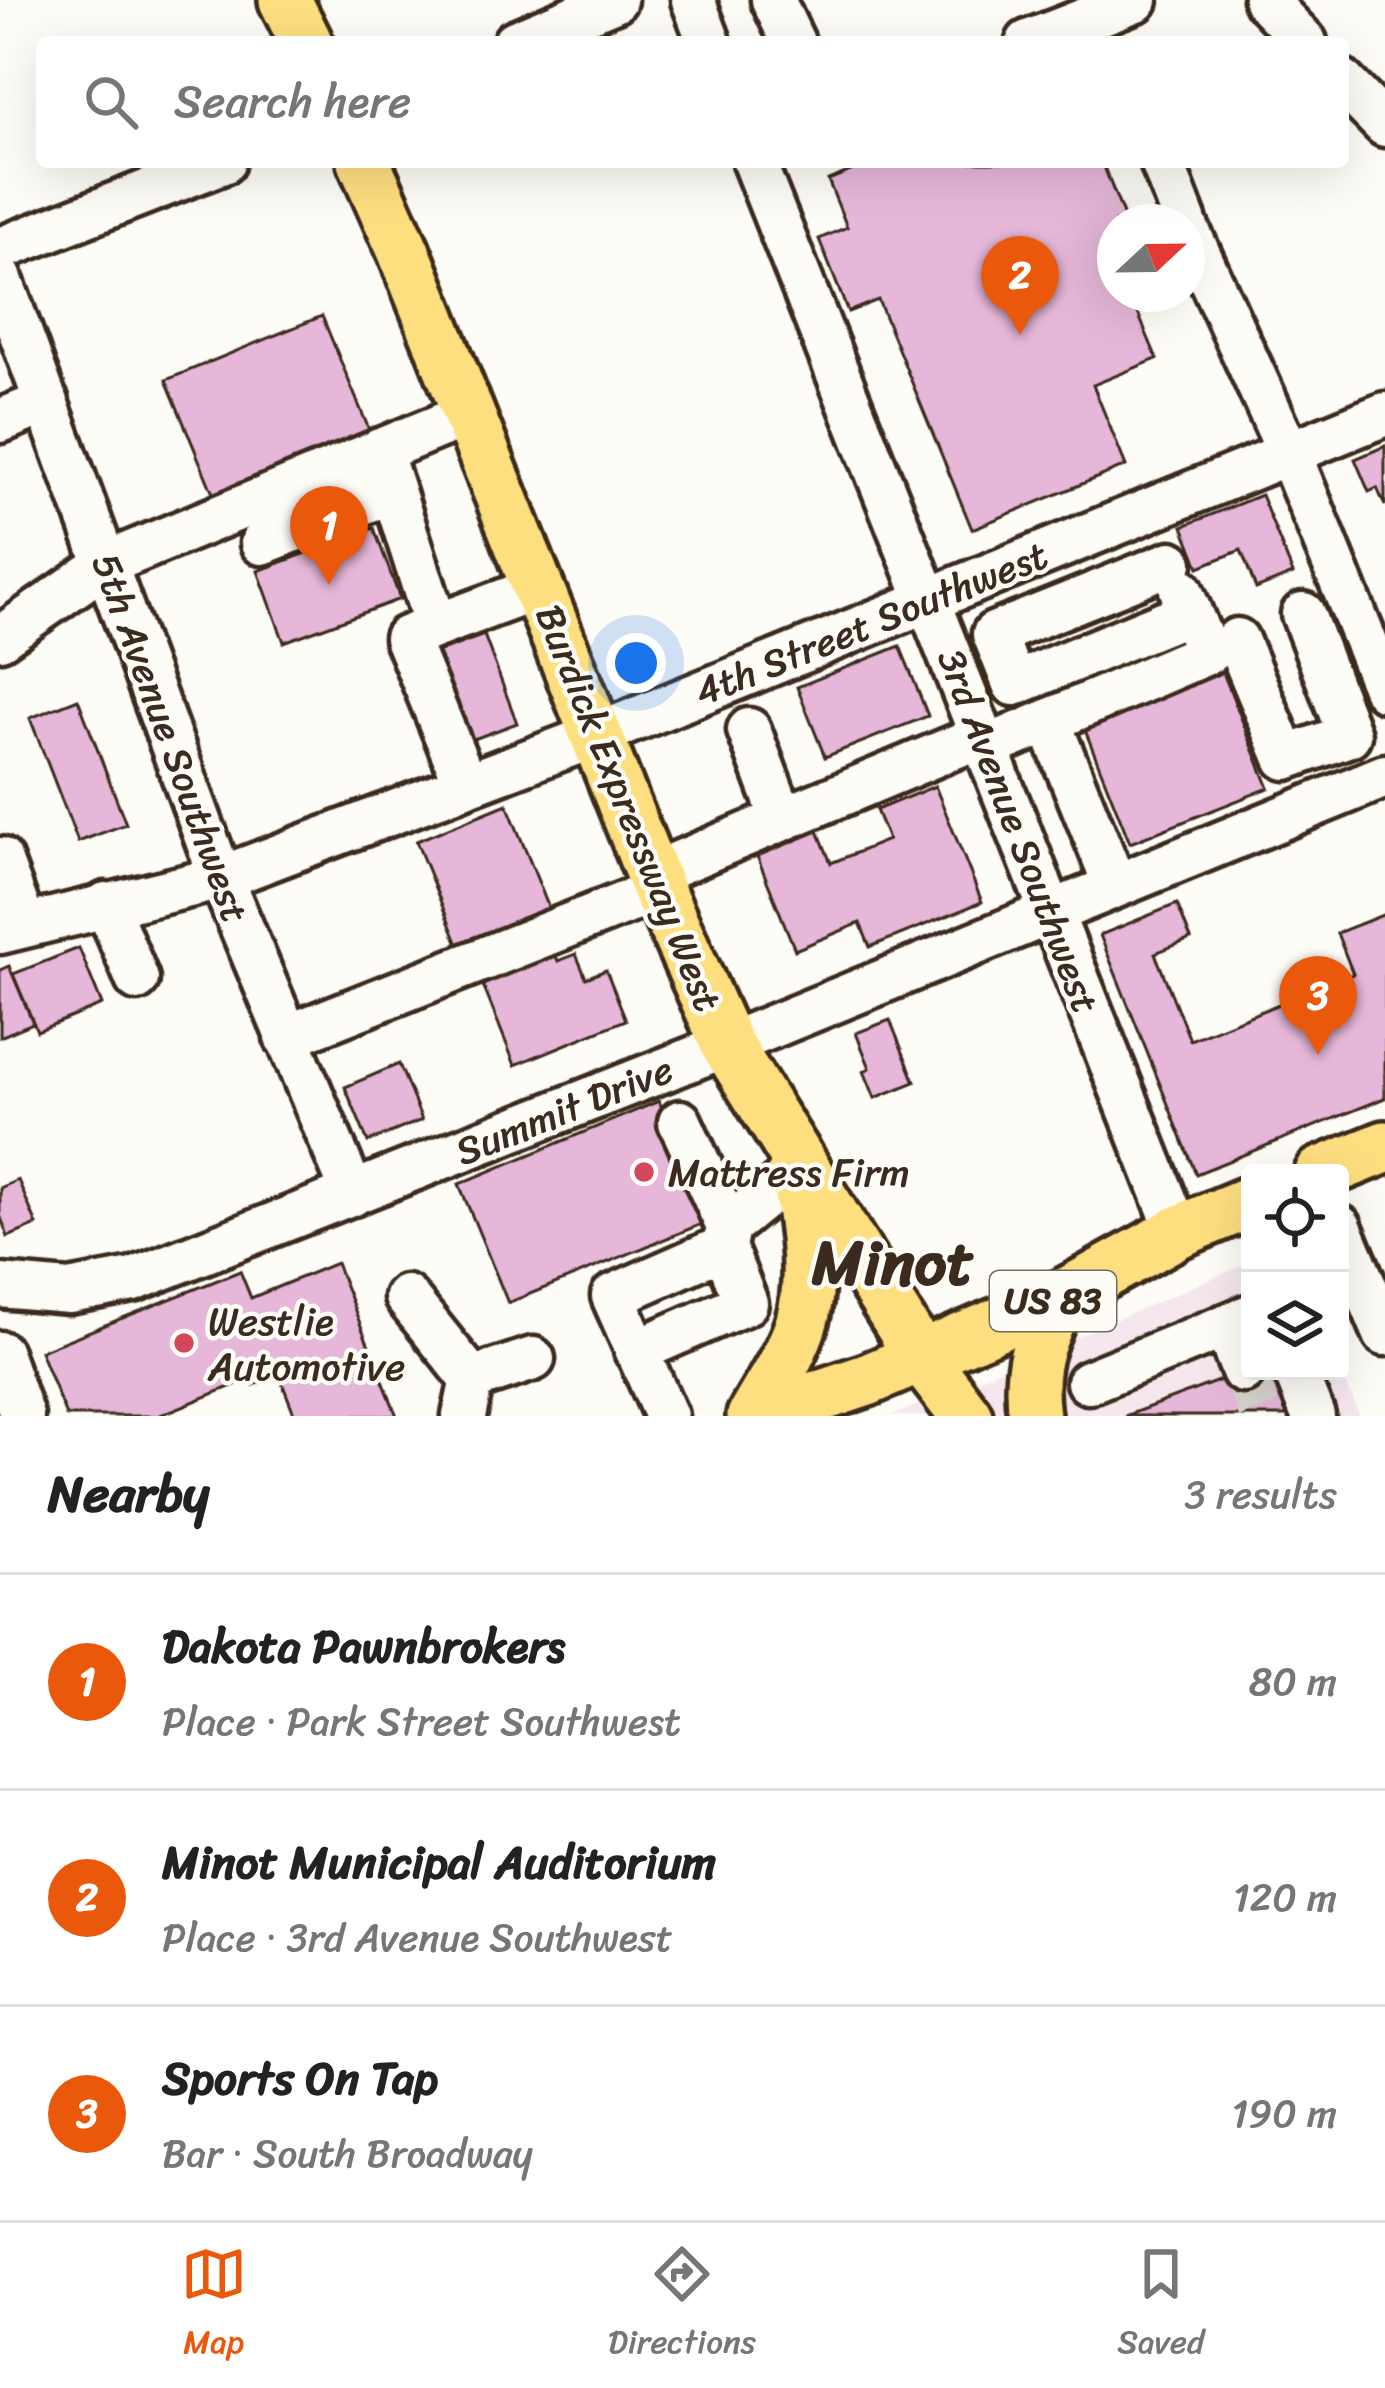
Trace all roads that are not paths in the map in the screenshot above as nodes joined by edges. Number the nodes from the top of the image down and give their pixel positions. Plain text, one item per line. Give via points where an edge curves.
1 (285, 0) edge
2 (615, 0) edge
3 (693, 0) edge
4 (773, 0) edge
5 (1265, 0) edge
6 (1119, 18) edge
7 (303, 36) edge
8 (529, 36) edge
9 (707, 36) edge
10 (790, 36) edge
11 (1051, 36) edge
12 (1299, 36) edge
13 (1349, 88) edge
14 (1385, 125) edge
15 (208, 168) edge
16 (366, 168) edge
17 (756, 168) edge
18 (1164, 168) edge
19 (1178, 204) edge
20 (0, 249) edge
21 (1205, 267) edge
22 (0, 277) edge
23 (47, 402) junction
24 (469, 414) junction
25 (1385, 415) edge
26 (0, 421) edge
27 (380, 450) junction
28 (1290, 454) junction
29 (393, 491) junction
30 (1151, 510) junction
31 (262, 543) dead end
32 (107, 563) junction
33 (1172, 563) junction
34 (538, 588) junction
35 (928, 600) junction
36 (1364, 609) edge
37 (1190, 612) junction
38 (1303, 614) junction
39 (436, 626) junction
40 (0, 638) edge
41 (1222, 647) junction
42 (1014, 684) junction
43 (1385, 690) edge
44 (1040, 726) junction
45 (749, 730) dead end
46 (597, 735) junction
47 (983, 742) junction
48 (1385, 776) edge
49 (466, 785) junction
50 (782, 818) junction
51 (0, 859) edge
52 (221, 878) junction
53 (655, 882) junction
54 (1115, 885) junction
55 (106, 904) junction
56 (1049, 912) junction
57 (12, 928) edge
58 (137, 979) dead end
59 (286, 1037) junction
60 (727, 1045) junction
61 (680, 1122) dead end
62 (1385, 1147) edge
63 (788, 1155) junction
64 (1343, 1164) edge
65 (352, 1194) junction
66 (1241, 1206) edge
67 (1178, 1232) junction
68 (726, 1237) junction
69 (1349, 1248) edge
70 (0, 1286) edge
71 (406, 1297) dead end
72 (1059, 1298) junction
73 (1238, 1321) edge
74 (1385, 1334) edge
75 (636, 1351) junction
76 (1241, 1351) edge
77 (0, 1352) edge
78 (921, 1357) junction
79 (533, 1359) dead end
80 (1298, 1380) edge
81 (1088, 1382) dead end
82 (468, 1398) edge
83 (22, 1416) edge
84 (666, 1416) edge
85 (756, 1416) edge
86 (966, 1416) edge
87 (1034, 1416) edge
88 (1313, 1416) edge

1 - 7 main road
2 - 8 street
3 - 9 street
4 - 10 street
5 - 12 street
6 - 11 street
13 - 14 street
15 - 20 street
16 - 24 main road, Burdick Expressway West
17 - 35 street, 3rd Avenue Southwest
18 - 19 street
21 - 28 street
22 - 23 street, 5th Avenue Southwest
23 - 26 street
23 - 32 street, 5th Avenue Southwest
24 - 27 street
24 - 34 main road, Burdick Expressway West
25 - 28 street, 4th Street Southwest
27 - 29 street
27 - 32 street
28 - 30 street, 4th Street Southwest
28 - 36 street
29 - 31 street
29 - 39 street
30 - 33 street
30 - 35 street, 4th Street Southwest
32 - 40 street
32 - 52 street, 5th Avenue Southwest
33 - 37 street
33 - 42 street via 994,634
34 - 39 street
34 - 46 main road, Burdick Expressway West
35 - 46 street, 4th Street Southwest
35 - 47 street, 3rd Avenue Southwest
36 - 38 street
36 - 43 street
37 - 41 street
37 - 42 street
38 - 41 street
38 - 41 street via 1349,734 1286,758
39 - 49 street via 406,638
41 - 44 street
42 - 44 street
44 - 47 street
44 - 54 street
45 - 50 street
46 - 49 street, 4th Street Southwest
46 - 53 main road, Burdick Expressway West
47 - 50 street
47 - 56 street, 3rd Avenue Southwest
48 - 54 street, Summit Drive
49 - 52 street, 4th Street Southwest
50 - 53 street
51 - 57 street
52 - 55 street, 4th Street Southwest
52 - 59 street, 5th Avenue Southwest
53 - 59 street
53 - 60 main road, Burdick Expressway West
54 - 56 street, Summit Drive
55 - 57 street, 4th Street Southwest
55 - 58 street
56 - 60 street, Summit Drive
56 - 67 street, 3rd Avenue Southwest
59 - 65 street, 5th Avenue Southwest
60 - 63 main road, Burdick Expressway West
60 - 65 street, Summit Drive
61 - 68 street
62 - 64 main road
63 - 68 street
63 - 78 main road, Burdick Expressway West
63 - 85 main road via 800,1188 809,1300
65 - 70 street, Summit Drive via 104,1288
66 - 67 main road, US 83
67 - 72 main road, US 83
68 - 75 street via 613,1296
68 - 75 street via 746,1304
69 - 74 street
71 - 82 street
72 - 78 main road, US 83
72 - 87 main road via 1030,1372
73 - 76 street
73 - 81 street
75 - 84 street
77 - 83 street
78 - 85 main road, US 83
78 - 86 main road, Burdick Expressway West
79 - 82 street
80 - 88 street

